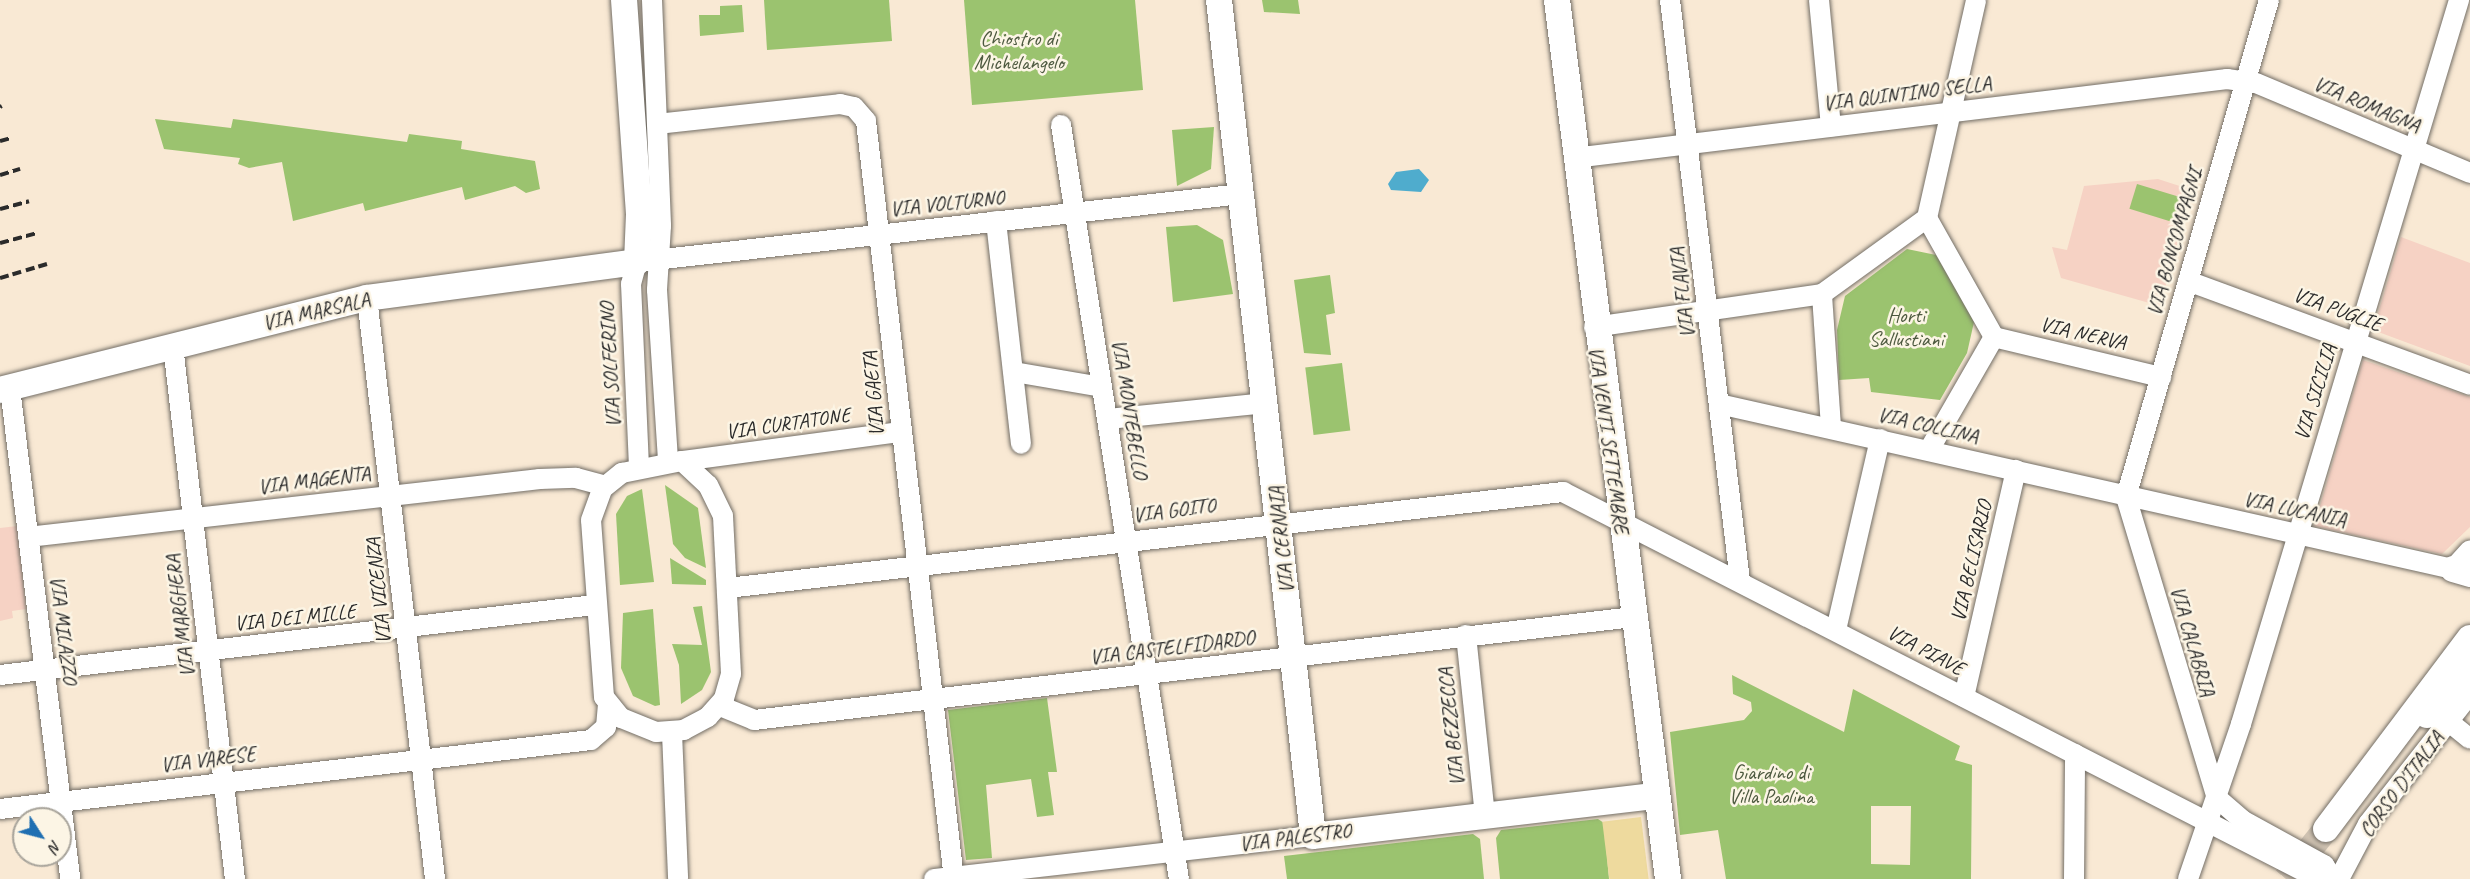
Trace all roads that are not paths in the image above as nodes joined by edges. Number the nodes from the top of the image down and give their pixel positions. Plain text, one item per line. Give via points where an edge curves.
1 (624, 0) edge
2 (652, 0) edge
3 (1219, 0) edge
4 (1557, 0) edge
5 (1670, 0) edge
6 (1819, 0) edge
7 (1976, 0) edge
8 (2269, 0) edge
9 (2459, 0) edge
10 (2245, 80) junction
11 (1952, 111) junction
12 (657, 124) junction
13 (1061, 125) dead end
14 (1831, 126) junction
15 (1688, 144) junction
16 (2414, 150) junction
17 (1575, 158) junction
18 (2470, 173) edge
19 (1241, 194) junction
20 (1075, 213) junction
21 (1927, 218) junction
22 (996, 221) junction
23 (882, 234) junction
24 (648, 261) junction
25 (2188, 281) junction
26 (1822, 294) junction
27 (368, 298) junction
28 (1709, 312) junction
29 (1594, 327) junction
30 (1994, 337) junction
31 (2356, 340) junction
32 (173, 346) junction
33 (1014, 372) junction
34 (2161, 377) junction
35 (2470, 385) edge
36 (1102, 387) junction
37 (5, 389) edge
38 (1266, 403) junction
39 (1719, 404) junction
40 (1107, 419) junction
41 (1831, 427) junction
42 (900, 432) junction
43 (1880, 439) junction
44 (1021, 444) dead end
45 (1929, 450) junction
46 (675, 461) junction
47 (639, 467) junction
48 (2016, 470) junction
49 (605, 486) junction
50 (392, 494) junction
51 (2126, 497) junction
52 (192, 518) junction
53 (1279, 520) junction
54 (1620, 520) junction
55 (2297, 534) junction
56 (28, 537) junction
57 (1128, 540) junction
58 (2470, 550) edge
59 (917, 567) junction
60 (2462, 572) edge
61 (1740, 581) junction
62 (728, 588) junction
63 (594, 604) junction
64 (1634, 617) junction
65 (406, 628) junction
66 (1836, 630) junction
67 (1466, 634) junction
68 (2470, 638) edge
69 (208, 650) junction
70 (1293, 656) junction
71 (2470, 660) edge
72 (45, 670) junction
73 (2470, 672) edge
74 (1146, 674) junction
75 (0, 675) edge
76 (2470, 694) edge
77 (1964, 697) junction
78 (932, 700) junction
79 (608, 706) junction
80 (720, 706) junction
81 (2432, 713) junction
82 (672, 732) junction
83 (2470, 739) edge
84 (2199, 750) junction
85 (2233, 750) junction
86 (2075, 754) junction
87 (422, 758) junction
88 (224, 782) junction
89 (1656, 796) junction
90 (2217, 798) junction
91 (62, 801) junction
92 (0, 810) edge
93 (1485, 815) junction
94 (2241, 820) junction
95 (2209, 824) junction
96 (2331, 833) tunnel mouth
97 (1313, 836) junction
98 (1175, 851) junction
99 (947, 878) edge
100 (70, 879) edge
101 (235, 879) edge
102 (435, 879) edge
103 (678, 879) edge
104 (1179, 879) edge
105 (1668, 879) edge
106 (2074, 879) edge
107 (2188, 879) edge
108 (2319, 879) edge
109 (2333, 879) edge
110 (2339, 879) edge

1 - 24 main road via 634,149
2 - 12 street
3 - 19 main road
4 - 17 main road, VIA VENTI SETTEMBRE
5 - 15 street, VIA FLAVIA
6 - 14 street
7 - 11 street
8 - 10 street, VIA BONCOMPAGNI
9 - 16 street, VIA SICILIA
10 - 11 street, VIA QUINTINO SELLA
10 - 16 street, VIA ROMAGNA
10 - 25 street, VIA BONCOMPAGNI
11 - 14 street, VIA QUINTINO SELLA
11 - 21 street
12 - 23 street, VIA GAETA via 850,105 866,124
12 - 24 street
13 - 20 street, VIA MONTEBELLO
14 - 15 street, VIA QUINTINO SELLA
15 - 17 street, VIA QUINTINO SELLA
15 - 28 street, VIA FLAVIA
16 - 18 street, VIA ROMAGNA
16 - 31 street, VIA SICILIA
17 - 29 main road, VIA VENTI SETTEMBRE
19 - 20 street, VIA VOLTURNO
19 - 38 main road, VIA CERNAIA
20 - 22 street, VIA VOLTURNO
20 - 36 street, VIA MONTEBELLO
21 - 26 street
21 - 30 street
22 - 23 street, VIA VOLTURNO
22 - 33 street
23 - 24 street, VIA VOLTURNO
23 - 42 street, VIA GAETA
24 - 27 main road, VIA MARSALA
24 - 46 street
24 - 47 street, VIA SOLFERINO via 631,284
25 - 31 street, VIA PUGLIE
25 - 34 street, VIA BONCOMPAGNI
26 - 28 street
26 - 41 street
27 - 32 main road, VIA MARSALA
27 - 50 street, VIA VICENZA
28 - 29 street
28 - 39 street, VIA FLAVIA
29 - 54 main road, VIA VENTI SETTEMBRE
30 - 34 street, VIA NERVA
30 - 45 street
31 - 35 street, VIA PUGLIE
31 - 55 street, VIA SICILIA
32 - 37 main road, VIA MARSALA
32 - 52 street, VIA MARGHERA
33 - 36 street
33 - 44 street
34 - 51 street, VIA BONCOMPAGNI
36 - 40 street, VIA MONTEBELLO
37 - 56 street, VIA MILAZZO
38 - 40 street
38 - 53 main road, VIA CERNAIA
39 - 41 street, VIA COLLINA
39 - 61 street, VIA FLAVIA
40 - 57 street, VIA MONTEBELLO
41 - 43 street, VIA COLLINA
42 - 46 street, VIA CURTATONE
42 - 59 street, VIA GAETA
43 - 45 street, VIA COLLINA
43 - 66 street
45 - 48 street, VIA COLLINA
46 - 47 street, VIA CURTATONE
46 - 62 street via 703,479 720,509
47 - 49 street, VIA CURTATONE
48 - 51 street, VIA COLLINA
48 - 77 street, VIA BELISARIO
49 - 50 street, VIA MAGENTA via 572,478
49 - 63 street via 591,520
50 - 52 street, VIA MAGENTA
50 - 65 street, VIA VICENZA
51 - 55 street, VIA LUCANIA
51 - 84 street, VIA CALABRIA
52 - 56 street, VIA MAGENTA
52 - 69 street, VIA MARGHERA
53 - 54 street, VIA GOITO via 1552,491 1575,495
53 - 57 street, VIA GOITO
53 - 70 main road, VIA CERNAIA
54 - 61 street, VIA PIAVE
54 - 64 main road, VIA VENTI SETTEMBRE
55 - 60 street, VIA LUCANIA
55 - 85 street, VIA SICILIA
56 - 72 street, VIA MILAZZO
57 - 59 street, VIA GOITO
57 - 74 street, VIA MONTEBELLO
58 - 60 street
59 - 62 street, VIA GOITO
59 - 78 street, VIA GAETA
61 - 66 street, VIA PIAVE
62 - 80 street via 731,670
63 - 65 street, VIA DEI MILLE
63 - 79 street via 600,679
64 - 67 street, VIA CASTELFIDARDO
64 - 89 main road, VIA VENTI SETTEMBRE
65 - 69 street, VIA DEI MILLE
65 - 87 street, VIA VICENZA
66 - 77 street, VIA PIAVE
67 - 70 street, VIA CASTELFIDARDO
67 - 93 street, VIA BEZZECCA
68 - 81 main road, CORSO D'ITALIA
69 - 72 street, VIA DEI MILLE
69 - 88 street, VIA MARGHERA
70 - 74 street, VIA CASTELFIDARDO
70 - 97 main road, VIA CERNAIA
71 - 81 main road, CORSO D'ITALIA
72 - 75 street, VIA DEI MILLE
72 - 91 street, VIA MILAZZO
73 - 81 main road
74 - 78 street, VIA CASTELFIDARDO
74 - 98 street, VIA MONTEBELLO
76 - 81 street, CORSO D'ITALIA
77 - 86 street, VIA PIAVE
78 - 80 street, VIA CASTELFIDARDO via 751,720
78 - 99 street, VIA GAETA
79 - 82 street via 634,725
79 - 87 street, VIA VARESE via 606,727 591,740
80 - 82 street via 698,724
81 - 83 street
81 - 96 main road
81 - 110 street, CORSO D'ITALIA
82 - 103 street
84 - 85 street via 2217,755
84 - 90 street, VIA CALABRIA
85 - 90 street, VIA SICILIA
86 - 95 street, VIA PIAVE
86 - 106 street
87 - 88 street, VIA VARESE
87 - 102 street, VIA VICENZA
88 - 91 street, VIA VARESE
88 - 101 street, VIA MARGHERA
89 - 93 main road, VIA PALESTRO
89 - 105 main road, VIA VENTI SETTEMBRE
90 - 94 street
90 - 95 street, VIA SICILIA
91 - 92 street, VIA VARESE
91 - 100 street, VIA MILAZZO
93 - 97 main road, VIA PALESTRO
94 - 95 street
94 - 109 street via 2320,863
95 - 107 street, VIA SICILIA
95 - 108 street, VIA PIAVE
97 - 98 street, VIA PALESTRO
98 - 99 street, VIA PALESTRO
98 - 104 street, VIA MONTEBELLO

